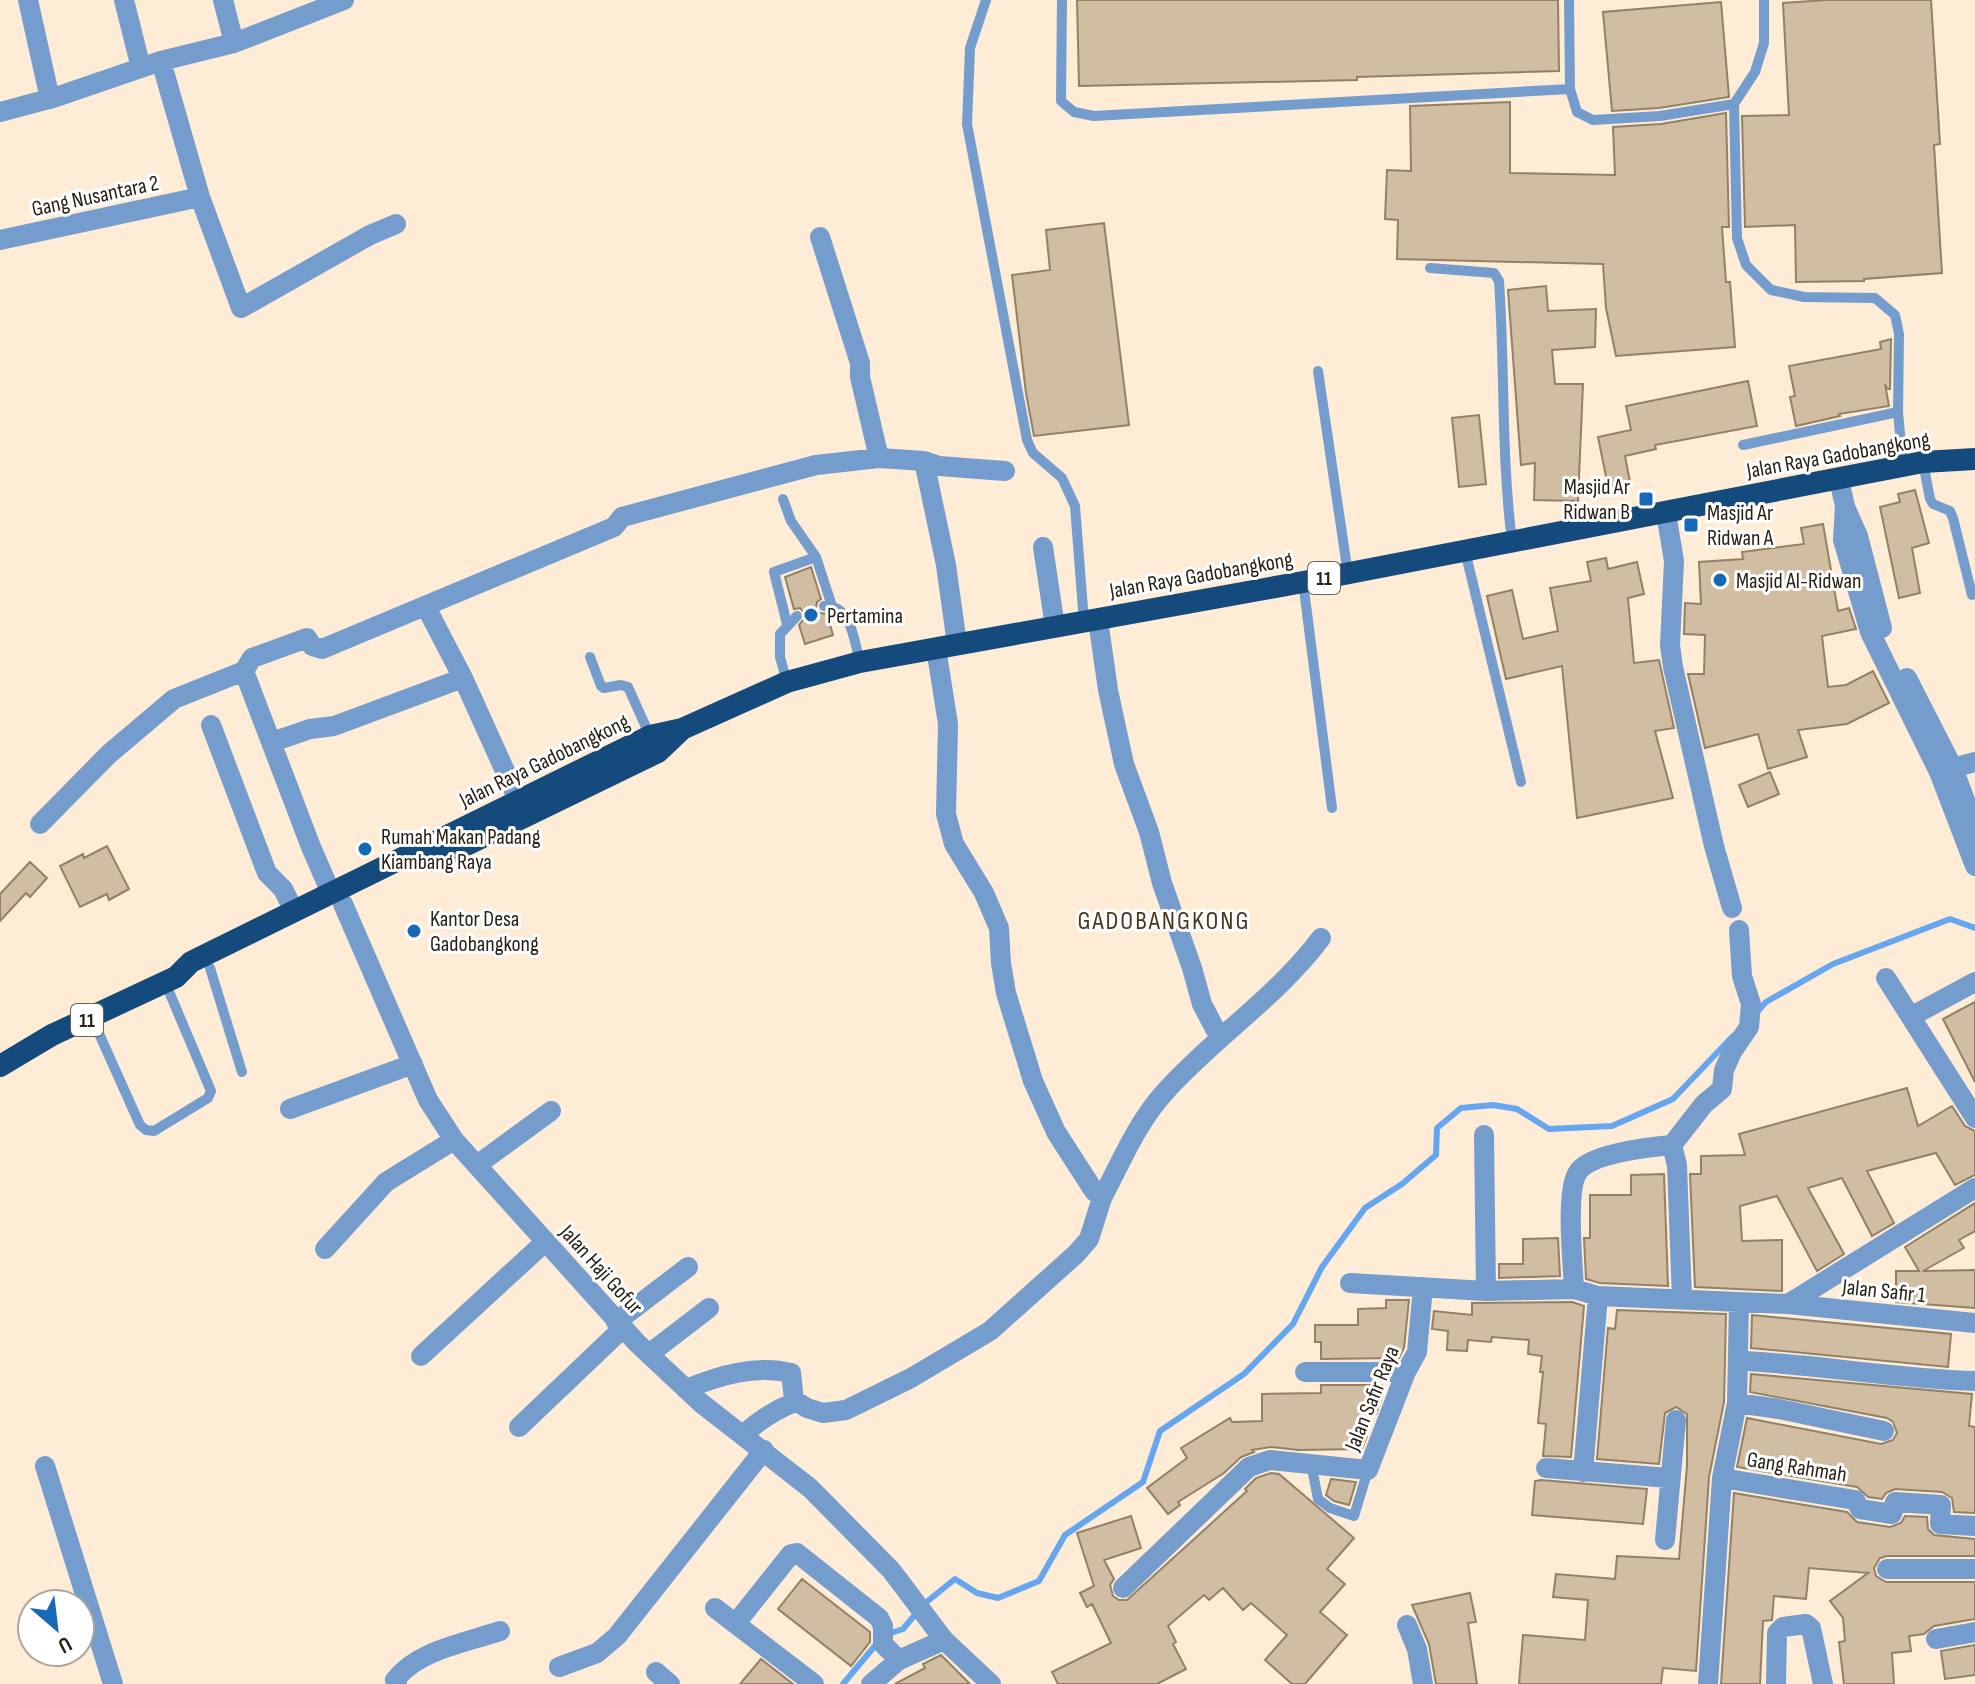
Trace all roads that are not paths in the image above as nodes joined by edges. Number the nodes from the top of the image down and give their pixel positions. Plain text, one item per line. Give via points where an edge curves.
1 (28, 0) edge
2 (124, 0) edge
3 (223, 0) edge
4 (986, 0) edge
5 (1062, 0) edge
6 (1569, 0) edge
7 (1764, 0) edge
8 (331, 3) edge
9 (234, 43) junction
10 (161, 61) junction
11 (141, 68) junction
12 (1570, 89) junction
13 (50, 99) junction
14 (1734, 104) junction
15 (0, 112) edge
16 (200, 197) junction
17 (396, 224) dead end
18 (820, 237) dead end
19 (0, 240) edge
20 (1430, 268) dead end
21 (1318, 371) dead end
22 (1898, 412) junction
23 (1743, 445) dead end
24 (879, 458) junction
25 (1975, 459) edge
26 (924, 461) junction
27 (1913, 464) junction
28 (1005, 471) dead end
29 (1839, 480) junction
30 (783, 499) dead end
31 (1845, 506) junction
32 (1666, 513) junction
33 (1512, 542) junction
34 (1043, 547) dead end
35 (1465, 551) junction
36 (816, 557) junction
37 (1348, 574) junction
38 (1303, 582) junction
39 (1972, 595) dead end
40 (426, 607) junction
41 (797, 616) dead end
42 (1091, 621) junction
43 (787, 624) junction
44 (1055, 627) junction
45 (947, 646) junction
46 (590, 657) dead end
47 (860, 662) junction
48 (244, 671) junction
49 (463, 678) junction
50 (787, 682) junction
51 (211, 725) dead end
52 (682, 729) junction
53 (650, 736) junction
54 (272, 742) junction
55 (1975, 762) edge
56 (1953, 768) junction
57 (1521, 782) dead end
58 (519, 802) junction
59 (1332, 808) dead end
60 (40, 824) dead end
61 (1975, 827) edge
62 (1975, 866) edge
63 (337, 899) junction
64 (1732, 908) dead end
65 (294, 911) junction
66 (1739, 930) dead end
67 (1321, 938) dead end
68 (210, 968) junction
69 (1886, 978) dead end
70 (170, 979) junction
71 (1975, 982) edge
72 (1912, 1016) junction
73 (92, 1018) junction
74 (1225, 1033) junction
75 (413, 1064) junction
76 (0, 1066) edge
77 (242, 1072) dead end
78 (290, 1109) dead end
79 (551, 1111) dead end
80 (1975, 1118) edge
81 (1484, 1135) dead end
82 (454, 1140) junction
83 (1672, 1145) junction
84 (477, 1165) junction
85 (1975, 1188) edge
86 (1102, 1198) junction
87 (545, 1242) junction
88 (325, 1249) dead end
89 (688, 1267) dead end
90 (1350, 1283) dead end
91 (1423, 1287) junction
92 (1574, 1289) junction
93 (1486, 1291) junction
94 (1598, 1296) junction
95 (1682, 1299) junction
96 (1739, 1302) junction
97 (1788, 1304) junction
98 (709, 1308) dead end
99 (1975, 1323) edge
100 (620, 1325) junction
101 (649, 1354) junction
102 (421, 1356) dead end
103 (1738, 1359) junction
104 (1305, 1372) dead end
105 (1406, 1372) junction
106 (1975, 1381) edge
107 (686, 1389) junction
108 (795, 1402) junction
109 (1737, 1403) junction
110 (1676, 1420) dead end
111 (519, 1427) dead end
112 (1884, 1431) dead end
113 (743, 1435) junction
114 (764, 1450) junction
115 (1311, 1463) junction
116 (45, 1466) dead end
117 (1546, 1468) dead end
118 (1368, 1470) junction
119 (1583, 1472) junction
120 (1669, 1478) junction
121 (1722, 1478) junction
122 (1975, 1526) edge
123 (1665, 1540) dead end
124 (1887, 1569) dead end
125 (1975, 1569) edge
126 (1123, 1588) dead end
127 (715, 1608) dead end
128 (736, 1623) junction
129 (1407, 1625) dead end
130 (500, 1631) dead end
131 (1975, 1632) edge
132 (1936, 1639) dead end
133 (944, 1640) junction
134 (899, 1660) junction
135 (559, 1667) dead end
136 (113, 1684) edge
137 (397, 1684) edge
138 (814, 1684) edge
139 (871, 1684) edge
140 (991, 1684) edge
141 (1423, 1684) edge
142 (1708, 1684) edge
143 (1776, 1684) edge
144 (1823, 1684) edge

1 - 13 street
2 - 11 street
3 - 9 street
4 - 42 lane via 970,48 967,124 1027,440 1033,453 1062,478 1075,506
5 - 12 lane via 1061,101 1074,112 1094,116
6 - 12 lane
7 - 14 lane via 1764,43 1755,72
8 - 9 street
9 - 10 street
10 - 11 street
10 - 16 street
11 - 13 street
12 - 14 lane via 1577,112 1593,120
13 - 15 street
14 - 22 lane via 1737,238 1746,265 1771,290 1804,297 1875,298 1895,315
16 - 17 street via 241,308
16 - 19 street, Gang Nusantara 2
18 - 24 street via 860,363
20 - 33 lane via 1494,273 1499,281
21 - 37 lane
22 - 23 lane
22 - 27 lane
24 - 26 street
24 - 40 street via 816,465 622,517 614,527
25 - 27 highway, Jalan Raya Gadobangkong / 11
26 - 28 street
26 - 45 street via 946,565
27 - 29 highway, Jalan Raya Gadobangkong / 11
27 - 39 lane via 1933,504 1950,511
29 - 31 street
29 - 32 highway, Jalan Raya Gadobangkong / 11
30 - 36 lane
31 - 56 street via 1882,627
31 - 62 street via 1843,540 1870,632 1939,772
32 - 33 highway, Jalan Raya Gadobangkong / 11
32 - 64 street via 1674,561 1673,667
33 - 35 highway, Jalan Raya Gadobangkong / 11
34 - 44 street
35 - 37 highway, Jalan Raya Gadobangkong / 11
35 - 57 lane
36 - 43 lane via 774,572
36 - 47 lane via 828,606 847,617
37 - 38 highway, Jalan Raya Gadobangkong / 11
38 - 42 highway, Jalan Raya Gadobangkong / 11
38 - 59 lane
40 - 48 street via 322,649 307,638 252,658
40 - 49 street
41 - 43 lane
42 - 44 highway, Jalan Raya Gadobangkong / 11
42 - 74 street via 1124,764 1162,883 1202,1004 1215,1029
43 - 50 lane via 780,634 780,657
44 - 45 highway, Jalan Raya Gadobangkong / 11
45 - 47 highway, Jalan Raya Gadobangkong / 11
45 - 86 street via 946,814 954,844 999,928 1006,993 1033,1081 1056,1132
46 - 53 lane via 601,686 628,687
47 - 50 highway, Jalan Raya Gadobangkong / 11
48 - 54 street, Jalan Haji Gofur
48 - 60 street via 174,699 109,754
49 - 54 street via 334,726
49 - 58 street
50 - 52 highway, Jalan Raya Gadobangkong / 11
51 - 65 street via 267,873
52 - 53 highway, Jalan Raya Gadobangkong / 11
52 - 63 highway, Jalan Raya Gadobangkong / 11 via 658,752
53 - 58 highway, Jalan Raya Gadobangkong / 11
54 - 63 street, Jalan Haji Gofur via 311,847
55 - 56 street
56 - 61 street
58 - 63 highway, Jalan Raya Gadobangkong / 11
63 - 65 highway, Jalan Raya Gadobangkong / 11
63 - 68 highway, Jalan Raya Gadobangkong / 11
63 - 75 street, Jalan Haji Gofur
65 - 70 highway, Jalan Raya Gadobangkong / 11 via 191,962
66 - 83 street via 1742,976 1751,1004 1749,1027 1724,1070 1722,1089
67 - 74 street
68 - 70 highway, Jalan Raya Gadobangkong / 11
68 - 77 lane
69 - 72 street
70 - 73 highway, Jalan Raya Gadobangkong / 11
70 - 73 lane via 211,1091 208,1098 154,1131 140,1125
71 - 72 street
72 - 80 street
73 - 76 highway, Jalan Raya Gadobangkong / 11
74 - 86 street via 1147,1114
75 - 78 street
75 - 82 street, Jalan Haji Gofur
79 - 84 street
81 - 93 street
82 - 84 street, Jalan Haji Gofur
82 - 88 street via 386,1182
83 - 92 street via 1594,1160 1577,1172 1571,1193
83 - 95 street
84 - 87 street, Jalan Haji Gofur
85 - 97 street
86 - 108 street via 1089,1239 990,1331 846,1410 823,1413
87 - 100 street, Jalan Haji Gofur
87 - 102 street
89 - 100 street
90 - 91 street, Jalan Safir 1
91 - 93 street, Jalan Safir 1
91 - 105 street, Jalan Safir Raya via 1417,1352
92 - 93 street, Jalan Safir 1
92 - 94 street, Jalan Safir 1
94 - 95 street, Jalan Safir 1
94 - 119 street
95 - 96 street, Jalan Safir 1
96 - 97 street, Jalan Safir 1
96 - 103 street
97 - 99 street, Jalan Safir 1
98 - 101 street
100 - 101 street, Jalan Haji Gofur
100 - 111 street
101 - 107 street, Jalan Haji Gofur
103 - 106 street
103 - 109 street
104 - 105 street
105 - 118 street, Jalan Safir Raya
107 - 108 street via 726,1374 775,1370 789,1372
107 - 113 street, Jalan Haji Gofur
108 - 113 street via 778,1408
109 - 112 street
109 - 121 street
110 - 120 street
113 - 114 street, Jalan Haji Gofur
114 - 133 street, Jalan Haji Gofur via 891,1570
114 - 135 street via 617,1636 597,1653
115 - 118 street, Jalan Safir Raya
115 - 118 lane via 1318,1499 1354,1516
115 - 126 street, Jalan Safir Raya via 1270,1460 1249,1467
116 - 136 street
117 - 119 street
119 - 120 street
120 - 123 street
121 - 122 street, Gang Rahmah via 1855,1500 1860,1509 1892,1514 1895,1502 1941,1505 1940,1524
121 - 142 street
124 - 125 street
127 - 128 street
128 - 134 street via 794,1553 879,1618
128 - 138 street
129 - 141 street
130 - 137 street via 425,1656 395,1680
131 - 132 street
133 - 134 street
133 - 140 street
134 - 139 street
143 - 144 street via 1777,1633 1806,1624

